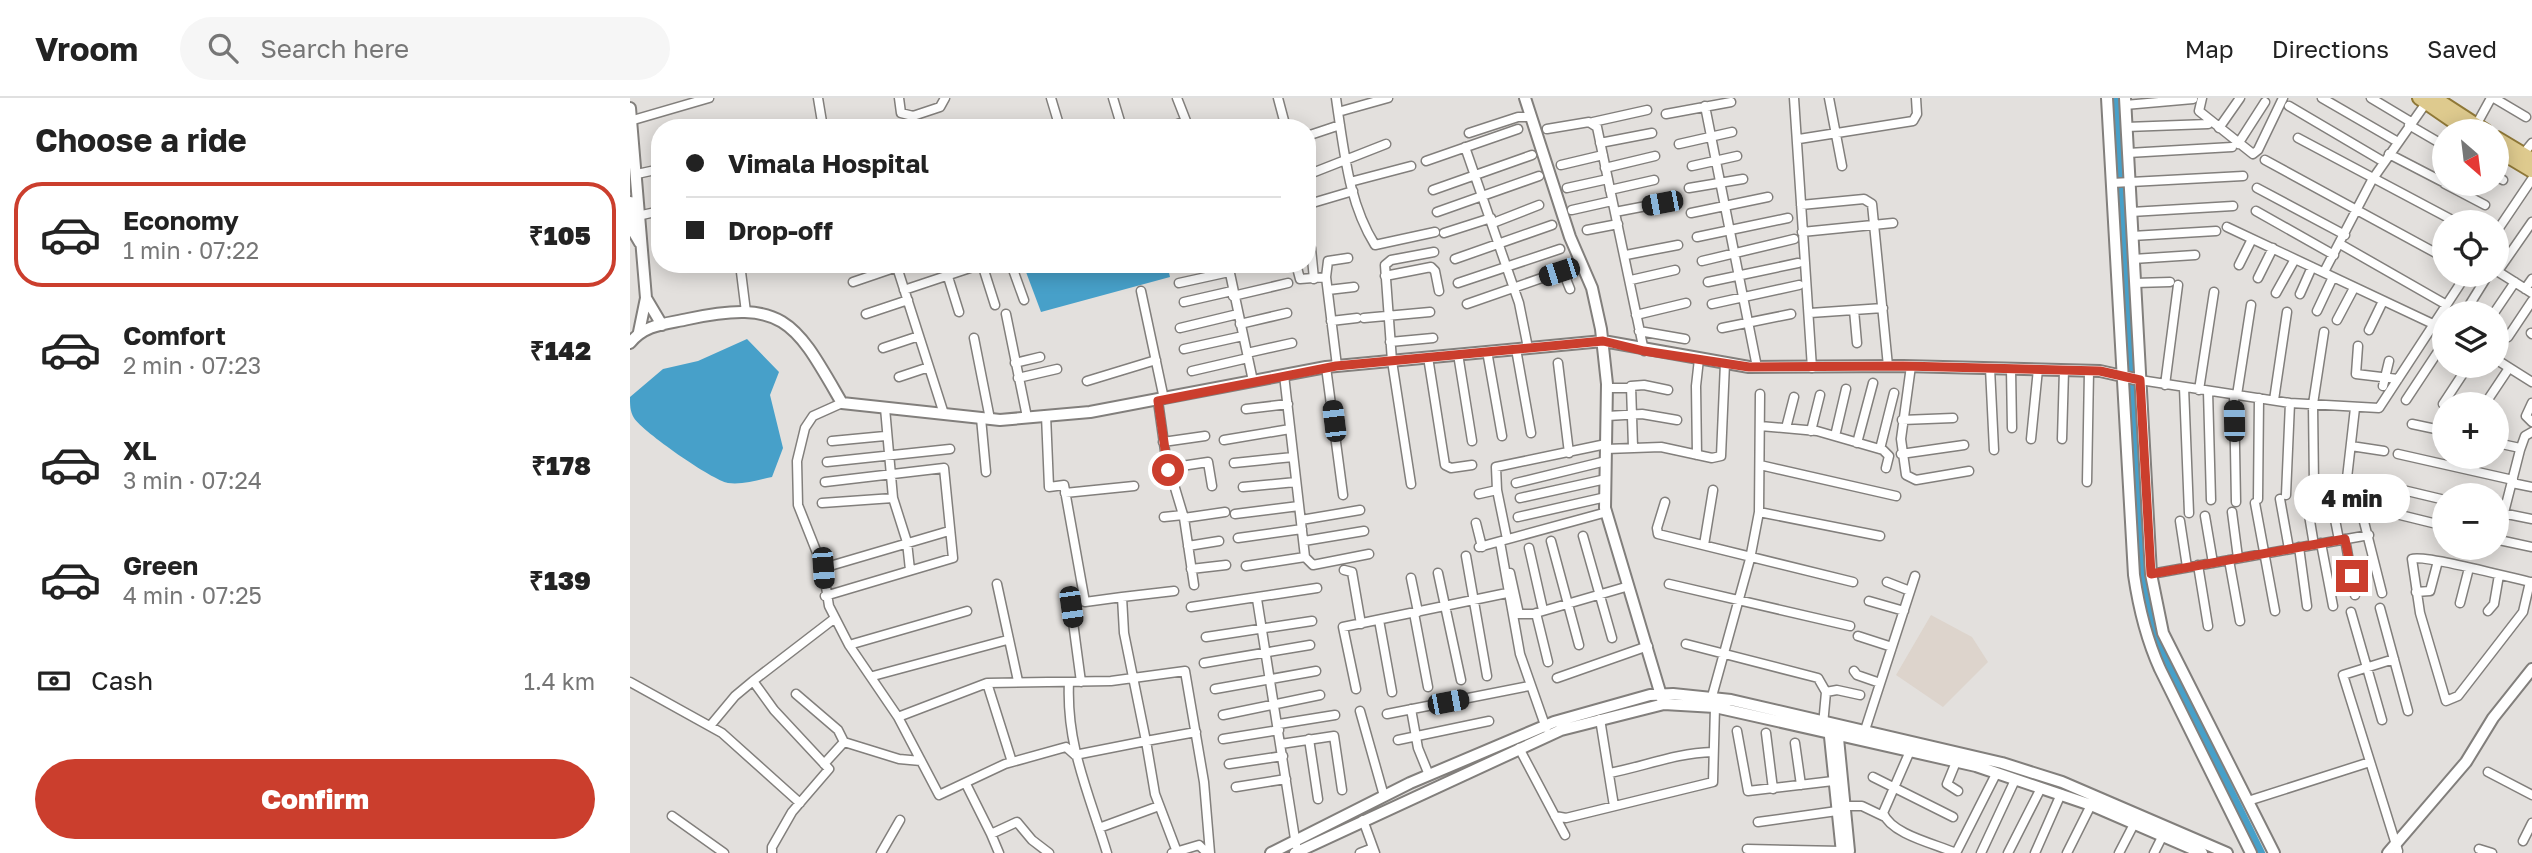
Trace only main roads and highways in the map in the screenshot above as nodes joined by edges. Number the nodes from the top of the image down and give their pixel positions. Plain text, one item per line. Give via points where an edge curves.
1 (2427, 100) edge
2 (2457, 119) edge
3 (2510, 146) edge
4 (2528, 157) edge
5 (2510, 158) edge
6 (2532, 171) edge

1 - 2 main road
3 - 4 main road
5 - 6 main road

